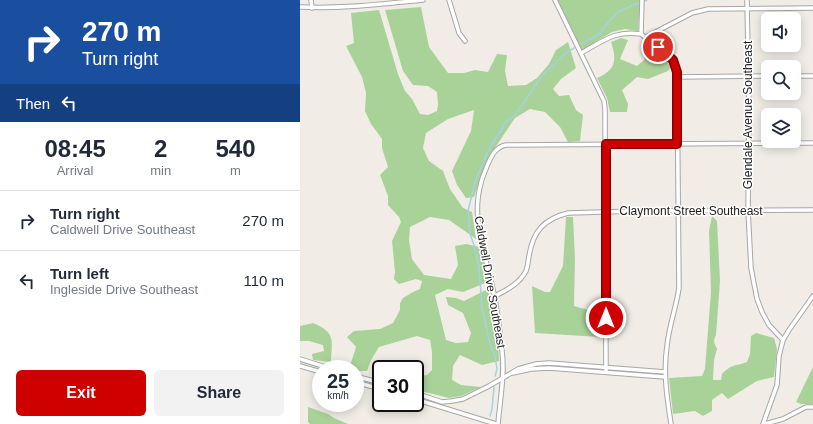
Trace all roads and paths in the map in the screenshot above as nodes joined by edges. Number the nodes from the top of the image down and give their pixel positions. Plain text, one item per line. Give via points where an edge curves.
1 (311, 0) edge
2 (423, 0) edge
3 (449, 0) edge
4 (555, 0) edge
5 (642, 0) edge
6 (747, 0) edge
7 (300, 7) edge
8 (312, 8) junction
9 (813, 8) edge
10 (747, 9) junction
11 (641, 34) junction
12 (646, 37) junction
13 (465, 41) dead end
14 (581, 53) junction
15 (761, 76) edge
16 (801, 76) edge
17 (813, 76) edge
18 (677, 77) junction
19 (748, 77) junction
20 (813, 143) edge
21 (606, 144) junction
22 (677, 144) junction
23 (748, 144) junction
24 (748, 210) junction
25 (813, 210) edge
26 (678, 211) junction
27 (606, 212) junction
28 (494, 296) junction
29 (813, 296) edge
30 (783, 340) junction
31 (300, 359) edge
32 (312, 363) edge
33 (300, 366) edge
34 (312, 369) edge
35 (606, 369) junction
36 (666, 374) junction
37 (502, 379) junction
38 (424, 397) edge
39 (424, 403) edge
40 (813, 407) edge
41 (497, 424) edge
42 (671, 424) edge
43 (764, 424) edge

1 - 8 street
2 - 8 street
3 - 13 street via 459,34
4 - 14 street
5 - 11 street
6 - 10 street, Glendale Avenue Southeast
7 - 8 street
9 - 10 street
10 - 12 street via 697,11
10 - 19 street, Glendale Avenue Southeast
11 - 12 street
11 - 14 street via 616,34
12 - 18 street via 673,60
14 - 21 street via 604,101
15 - 19 street
16 - 17 street
18 - 19 street
18 - 22 street
19 - 23 street, Glendale Avenue Southeast
20 - 23 street, Caldwell Drive Southeast
21 - 22 street, Caldwell Drive Southeast
21 - 27 street
21 - 28 street, Caldwell Drive Southeast via 506,145 494,152 481,183 478,203 479,234
22 - 23 street, Caldwell Drive Southeast
22 - 26 street
23 - 24 street, Glendale Avenue Southeast
24 - 25 street, Claymont Street Southeast
24 - 26 street, Claymont Street Southeast
24 - 30 street, Glendale Avenue Southeast via 751,268 757,299 769,325
26 - 27 street, Claymont Street Southeast
26 - 36 street via 679,288 666,348
27 - 28 street, Claymont Street Southeast via 568,213 545,222 534,236 527,268 521,278
27 - 35 street
28 - 37 street, Caldwell Drive Southeast via 502,353
29 - 30 street
30 - 43 street via 777,385
31 - 32 street
33 - 34 street
35 - 36 street
35 - 37 street via 541,368 512,373
36 - 42 street
37 - 38 street via 452,402
37 - 41 street, Caldwell Drive Southeast
39 - 41 street
40 - 43 street via 806,407 782,419

